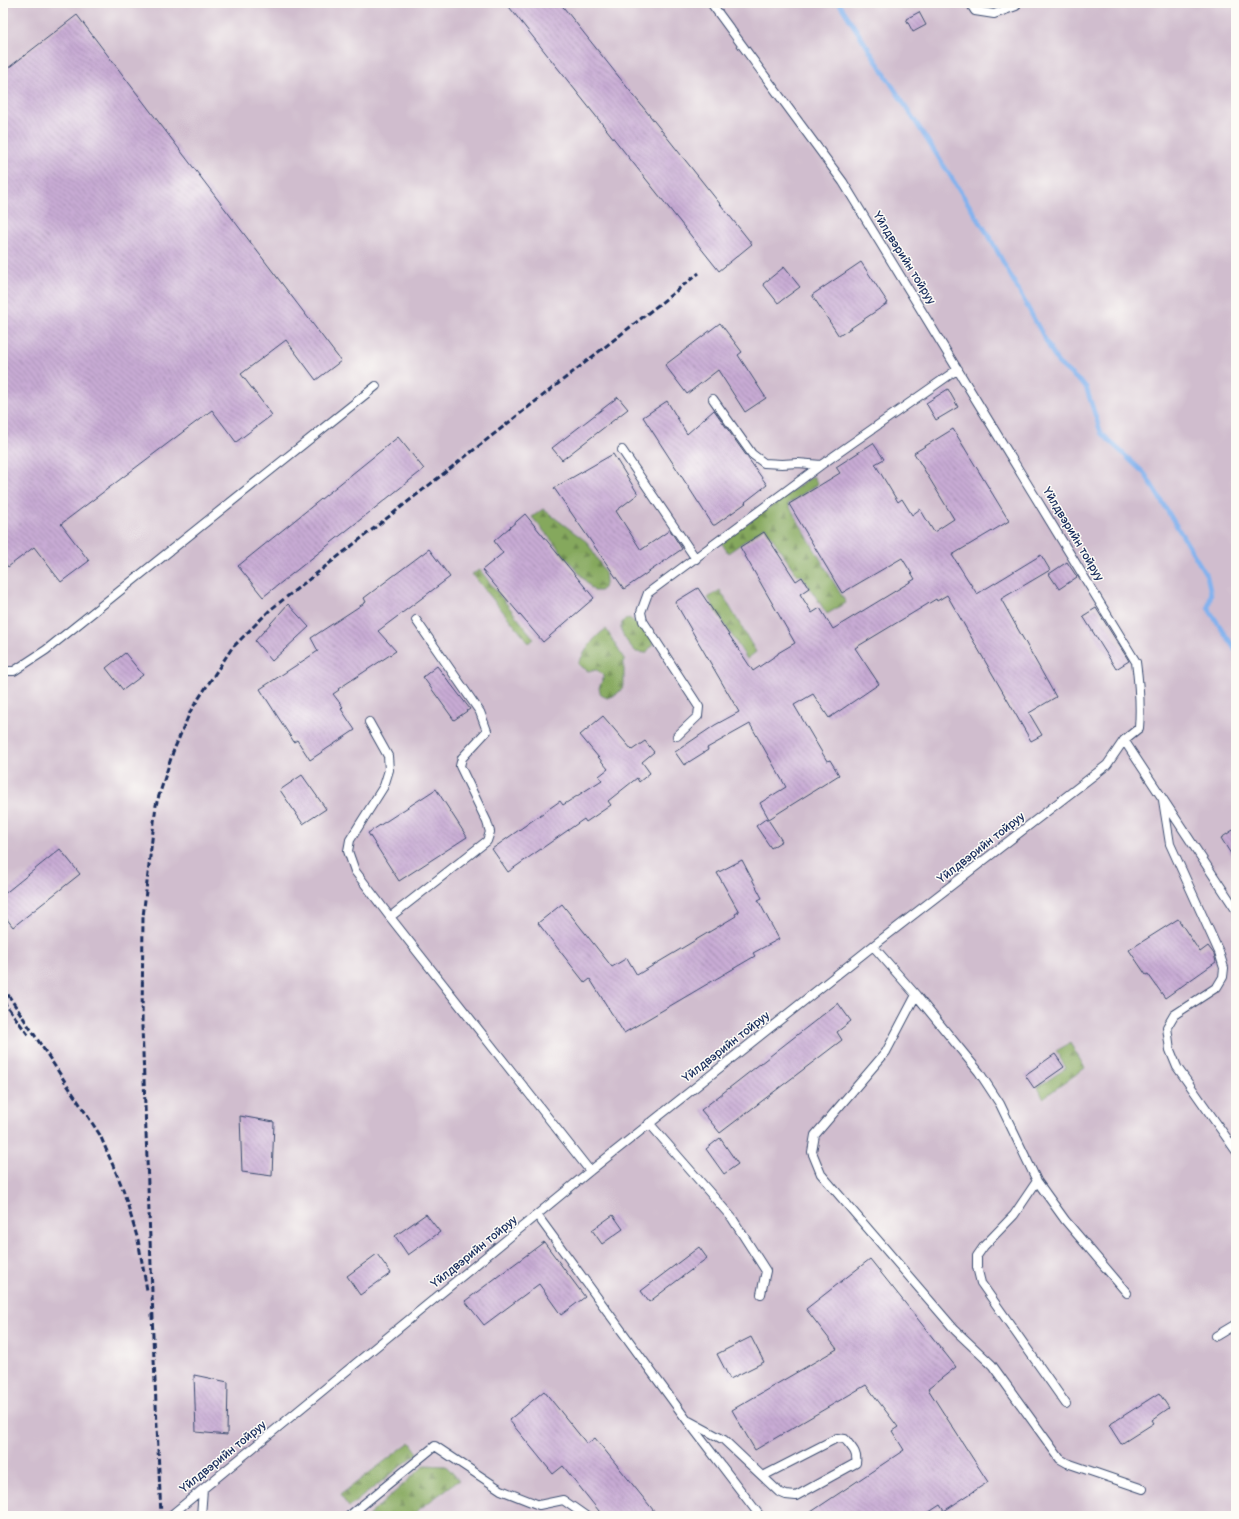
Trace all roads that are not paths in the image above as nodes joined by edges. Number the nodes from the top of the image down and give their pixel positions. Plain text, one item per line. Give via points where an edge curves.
1 (711, 3) edge
2 (970, 3) edge
3 (1016, 3) edge
4 (958, 368) junction
5 (376, 386) dead end
6 (714, 399) dead end
7 (622, 450) dead end
8 (821, 465) junction
9 (696, 558) junction
10 (416, 620) dead end
11 (3, 671) edge
12 (369, 722) dead end
13 (677, 736) dead end
14 (1124, 740) junction
15 (1163, 800) junction
16 (1236, 910) edge
17 (390, 917) junction
18 (873, 946) junction
19 (916, 995) junction
20 (649, 1123) junction
21 (1236, 1151) edge
22 (590, 1171) junction
23 (1037, 1181) junction
24 (537, 1216) junction
25 (1127, 1293) dead end
26 (761, 1294) dead end
27 (1236, 1324) edge
28 (1216, 1336) dead end
29 (1066, 1404) dead end
30 (686, 1419) junction
31 (762, 1476) junction
32 (203, 1489) junction
33 (1143, 1489) dead end
34 (170, 1516) edge
35 (201, 1516) edge
36 (349, 1516) edge
37 (586, 1516) edge
38 (760, 1516) edge

1 - 4 lane, Үйлдвэрийн тойруу via 843,182
2 - 3 lane via 975,11 994,14 1016,6
4 - 8 lane
4 - 14 lane, Үйлдвэрийн тойруу via 1136,662 1141,709 1139,728
5 - 11 lane via 46,650 14,671
6 - 8 lane via 752,454 764,463
7 - 9 lane
8 - 9 lane
9 - 13 lane via 648,593 641,612 643,621 699,707 698,716
10 - 17 lane via 480,712 487,731 462,758 460,766 490,832 487,841
12 - 17 lane via 388,756 389,770 384,786 350,840 348,851 355,871
14 - 15 lane
14 - 18 lane, Үйлдвэрийн тойруу via 1107,765
15 - 16 lane
15 - 21 lane via 1170,844 1224,968 1223,977 1217,988 1174,1015 1167,1027 1170,1050 1177,1067
17 - 22 lane
18 - 19 lane
18 - 20 lane, Үйлдвэрийн тойруу
19 - 23 lane via 979,1072 1000,1104
19 - 33 lane via 886,1052 815,1135 812,1152 821,1174 955,1330 992,1365 1060,1459
20 - 22 lane, Үйлдвэрийн тойруу
20 - 26 lane via 732,1218 766,1271
22 - 24 lane, Үйлдвэрийн тойруу
23 - 25 lane via 1065,1220
23 - 29 lane via 1014,1215 977,1256 977,1267 981,1283
24 - 30 lane
24 - 32 lane, Үйлдвэрийн тойруу
27 - 28 lane
30 - 31 lane via 724,1440
30 - 38 lane
31 - 31 lane via 779,1492 796,1496 856,1463 857,1458 845,1439 837,1438
32 - 34 lane, Үйлдвэрийн тойруу
32 - 35 lane
36 - 37 lane via 434,1446 501,1490 539,1504 563,1500

